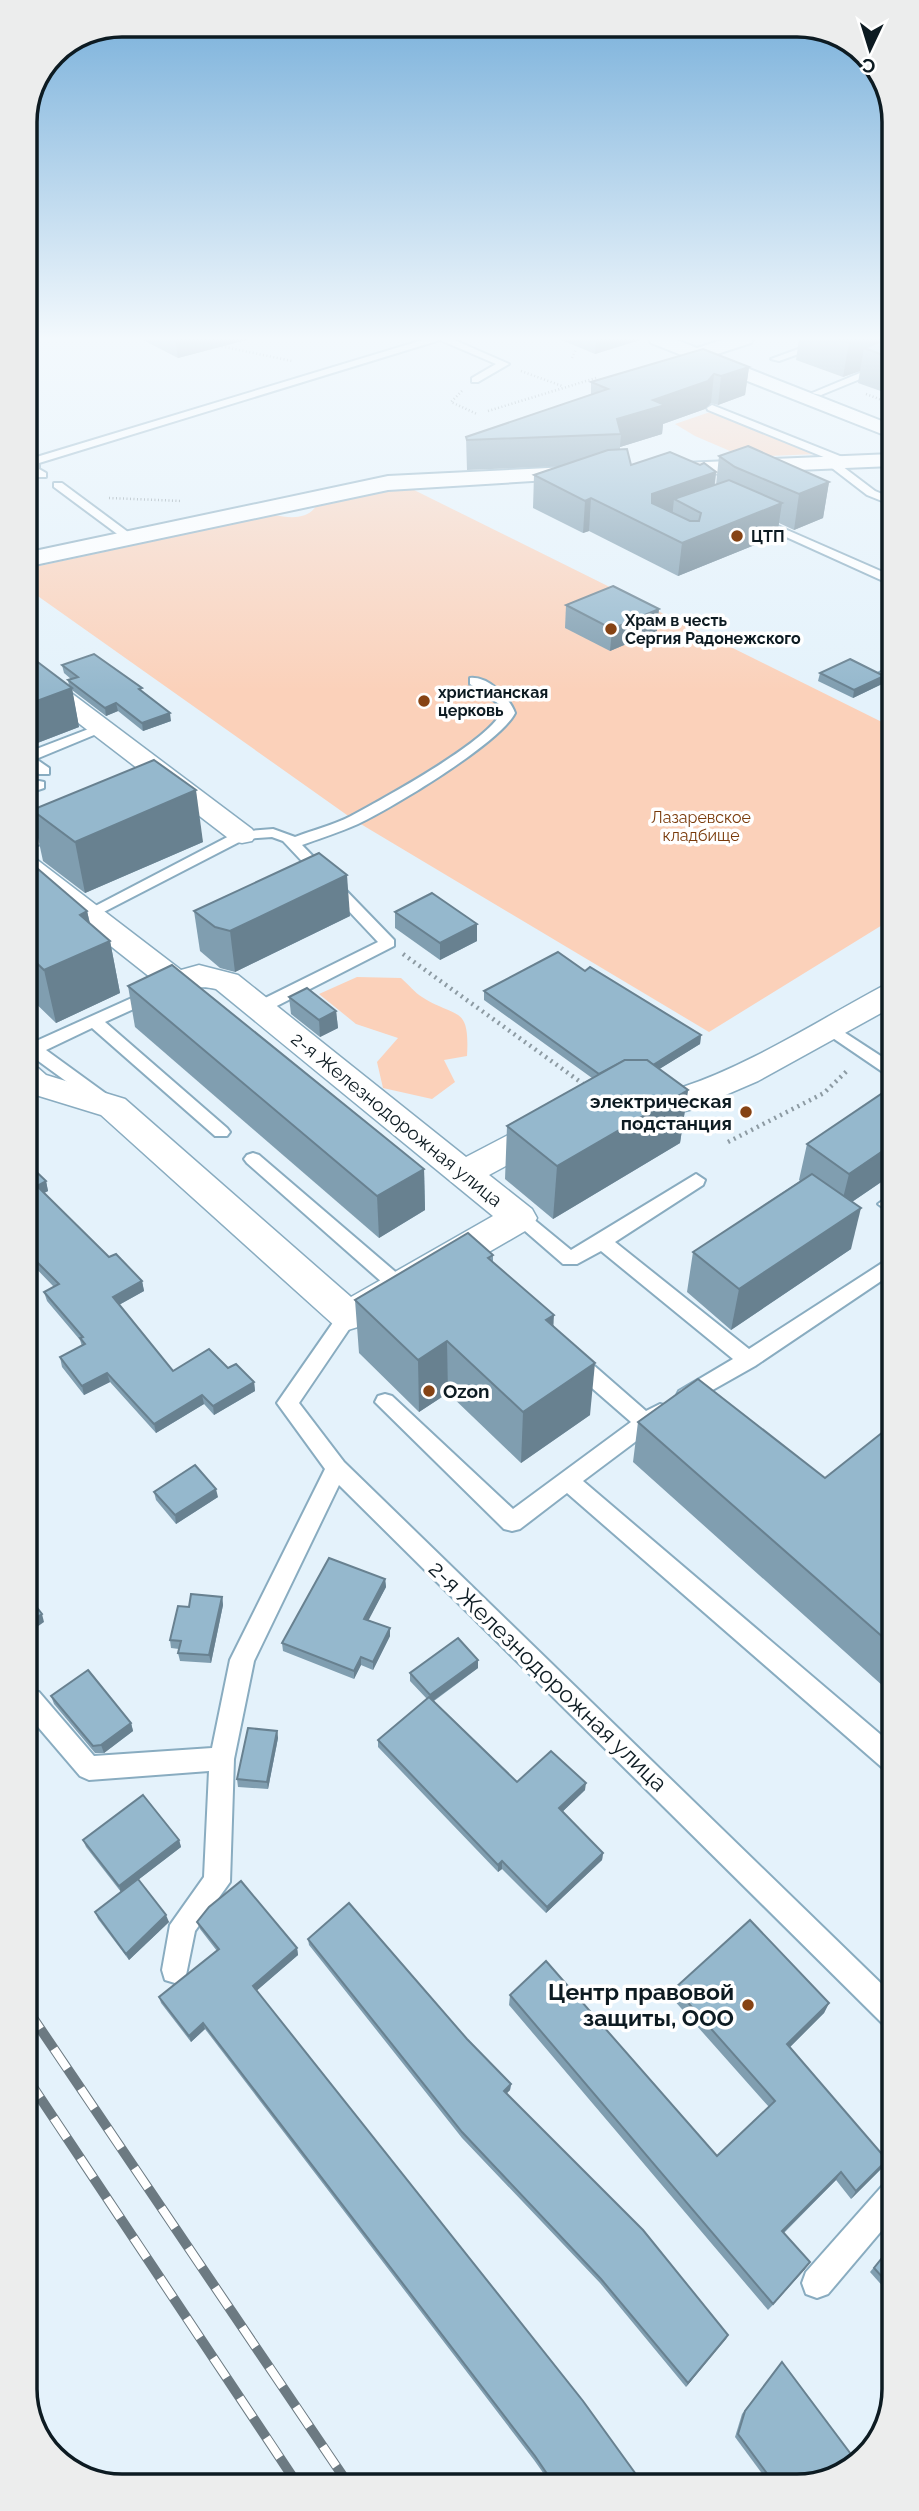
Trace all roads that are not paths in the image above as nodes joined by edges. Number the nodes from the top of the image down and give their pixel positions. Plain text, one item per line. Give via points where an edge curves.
1 (823, 456) edge
2 (882, 461) edge
3 (839, 463) junction
4 (642, 470) edge
5 (615, 471) edge
6 (37, 473) edge
7 (41, 475) dead end
8 (58, 485) dead end
9 (882, 498) edge
10 (737, 511) edge
11 (128, 537) junction
12 (37, 556) edge
13 (882, 577) edge
14 (37, 681) edge
15 (475, 681) dead end
16 (104, 728) junction
17 (37, 754) edge
18 (77, 826) edge
19 (242, 835) junction
20 (37, 841) edge
21 (293, 843) junction
22 (38, 880) edge
23 (88, 914) junction
24 (176, 982) junction
25 (882, 999) edge
26 (260, 1009) junction
27 (94, 1021) junction
28 (830, 1028) junction
29 (37, 1051) edge
30 (882, 1066) edge
31 (37, 1084) edge
32 (221, 1132) dead end
33 (253, 1159) dead end
34 (464, 1173) junction
35 (696, 1180) dead end
36 (519, 1217) junction
37 (602, 1242) junction
38 (882, 1270) edge
39 (399, 1286) junction
40 (348, 1316) junction
41 (564, 1352) edge
42 (748, 1360) junction
43 (385, 1402) dead end
44 (644, 1421) junction
45 (336, 1468) junction
46 (567, 1480) junction
47 (37, 1708) edge
48 (882, 1752) edge
49 (222, 1759) junction
50 (175, 1970) dead end
51 (882, 2003) edge
52 (882, 2208) edge
53 (817, 2283) dead end

1 - 3 lane
2 - 3 street
3 - 4 street via 695,476
3 - 9 lane
5 - 11 street via 388,483
6 - 7 lane
8 - 11 lane
10 - 13 lane
11 - 12 street
14 - 16 street
15 - 21 lane via 505,702 508,713 503,723 478,745 354,820
16 - 17 lane
16 - 19 street via 173,791
18 - 20 lane
19 - 21 lane via 273,832
19 - 23 lane
21 - 26 lane via 388,943
22 - 23 street
23 - 24 street
24 - 26 street, 2-я Железнодорожная улица via 199,975 227,982
24 - 27 lane
25 - 28 street
26 - 34 street, 2-я Железнодорожная улица
27 - 29 lane
27 - 32 lane
28 - 30 lane
28 - 34 street via 681,1101 592,1105
31 - 40 street via 113,1107
33 - 39 lane
34 - 36 street, 2-я Железнодорожная улица
35 - 37 lane
36 - 37 lane via 570,1259
36 - 39 street, 2-я Железнодорожная улица via 465,1263
37 - 42 lane
38 - 42 lane
39 - 40 street, 2-я Железнодорожная улица
40 - 45 lane, 2-я Железнодорожная улица via 287,1403
41 - 44 lane
42 - 44 lane
43 - 46 lane via 512,1522
44 - 46 lane
45 - 49 lane via 242,1660
45 - 51 lane, 2-я Железнодорожная улица
46 - 48 lane
47 - 49 lane via 89,1768
49 - 50 lane via 217,1882 183,1925
52 - 53 lane

